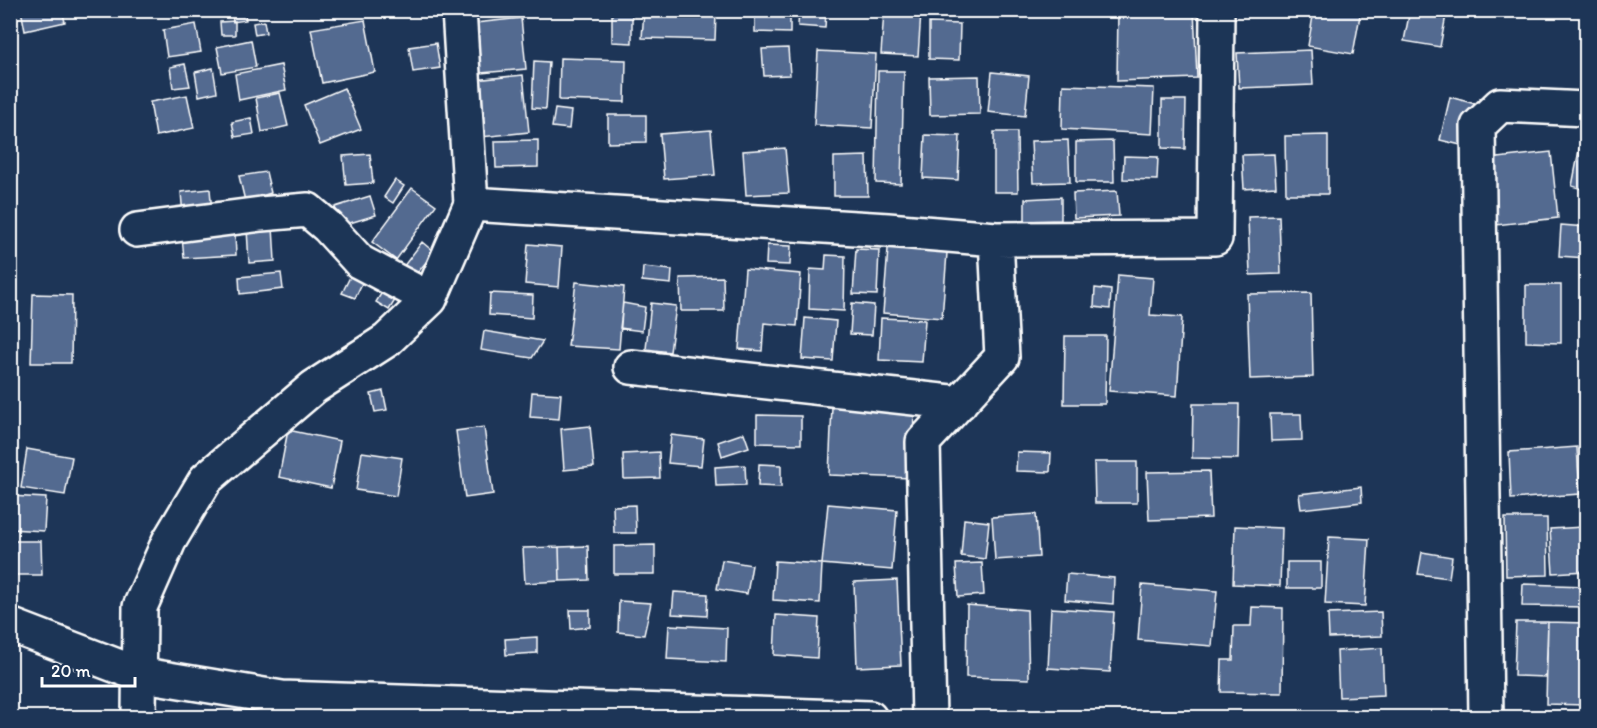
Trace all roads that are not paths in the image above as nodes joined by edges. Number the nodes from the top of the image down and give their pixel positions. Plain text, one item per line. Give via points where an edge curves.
1 (459, 10) edge
2 (1217, 10) edge
3 (1587, 109) edge
4 (471, 204) junction
5 (137, 230) dead end
6 (996, 239) junction
7 (430, 299) junction
8 (630, 367) dead end
9 (960, 403) junction
10 (10, 625) edge
11 (138, 674) junction
12 (384, 710) edge
13 (486, 711) edge
14 (689, 715) edge
15 (139, 717) edge
16 (870, 717) edge
17 (929, 717) edge
18 (1486, 717) edge

1 - 4 street
2 - 6 street via 1215,238
3 - 18 street via 1500,105 1478,126
4 - 6 street
4 - 7 street
5 - 7 street via 308,210 360,262
6 - 9 street via 1002,357
7 - 11 street via 387,340 314,387 206,479 169,541 140,607
8 - 9 street
9 - 17 street via 923,442
10 - 11 street
11 - 12 street via 282,699
11 - 15 street
12 - 13 street
13 - 14 street
14 - 16 street

